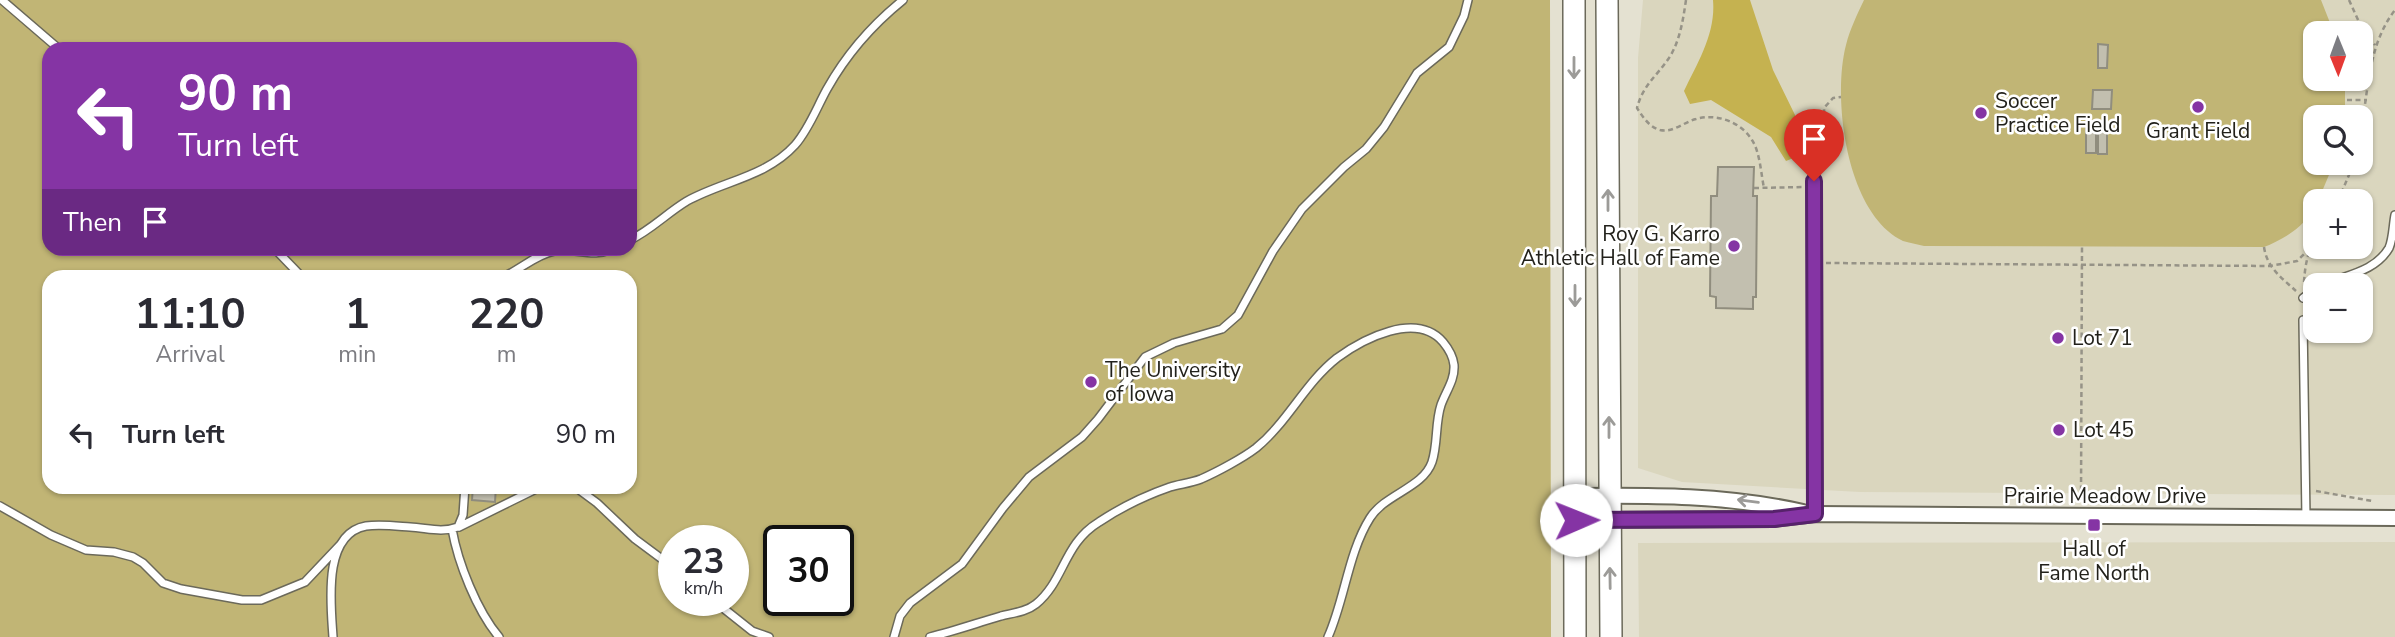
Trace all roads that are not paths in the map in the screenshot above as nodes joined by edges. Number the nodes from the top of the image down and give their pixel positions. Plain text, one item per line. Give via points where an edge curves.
1 (2, 0) edge
2 (903, 0) edge
3 (1468, 0) edge
4 (1574, 0) edge
5 (1607, 0) edge
6 (51, 42) edge
7 (1814, 184) road end
8 (2395, 215) edge
9 (637, 236) edge
10 (281, 256) edge
11 (542, 256) edge
12 (294, 270) edge
13 (515, 270) edge
14 (2357, 273) edge
15 (2303, 343) edge
16 (464, 494) edge
17 (525, 494) edge
18 (585, 494) edge
19 (1610, 495) junction
20 (1576, 496) junction
21 (0, 506) edge
22 (1815, 514) junction
23 (2306, 518) junction
24 (1610, 519) junction
25 (2395, 519) edge
26 (1576, 520) junction
27 (455, 528) junction
28 (341, 544) junction
29 (658, 556) edge
30 (733, 616) edge
31 (900, 617) junction
32 (333, 637) edge
33 (499, 637) edge
34 (769, 637) edge
35 (894, 637) edge
36 (905, 637) edge
37 (930, 637) edge
38 (1328, 637) edge
39 (1576, 637) edge
40 (1611, 637) edge

1 - 6 lane
2 - 9 lane via 843,63 796,144 780,159 688,201
3 - 31 lane via 1449,47 1417,73 1366,149 1302,209 1238,315 1222,329 1145,357 1082,437 1029,477 962,564 910,603
4 -> 20 main road
19 -> 5 main road
7 - 22 lane
8 - 14 lane via 2389,246 2378,261
10 - 12 lane
11 - 13 lane
15 - 23 lane
16 - 27 lane via 463,515
17 - 27 lane
18 - 29 lane
19 - 20 street, Prairie Meadow Drive
22 -> 19 street, Prairie Meadow Drive via 1728,498
19 - 24 main road
20 - 26 main road
21 - 28 lane via 86,550 133,557 163,583 242,600 261,600 305,582
22 - 23 street, Prairie Meadow Drive
22 - 24 street, Prairie Meadow Drive via 1774,519
23 - 25 street, Prairie Meadow Drive
24 - 26 street, Prairie Meadow Drive
40 -> 24 main road
26 - 39 main road
27 - 28 lane via 444,532 367,526 353,530
27 - 33 lane via 455,546 466,574
28 - 32 lane via 331,577
30 - 34 lane
31 - 35 lane
31 - 36 lane via 899,630
37 - 38 lane via 1034,606 1057,578 1078,539 1098,522 1169,488 1201,479 1255,449 1324,368 1354,347 1399,329 1428,331 1448,348 1454,363 1436,426 1433,459 1421,477 1371,517

